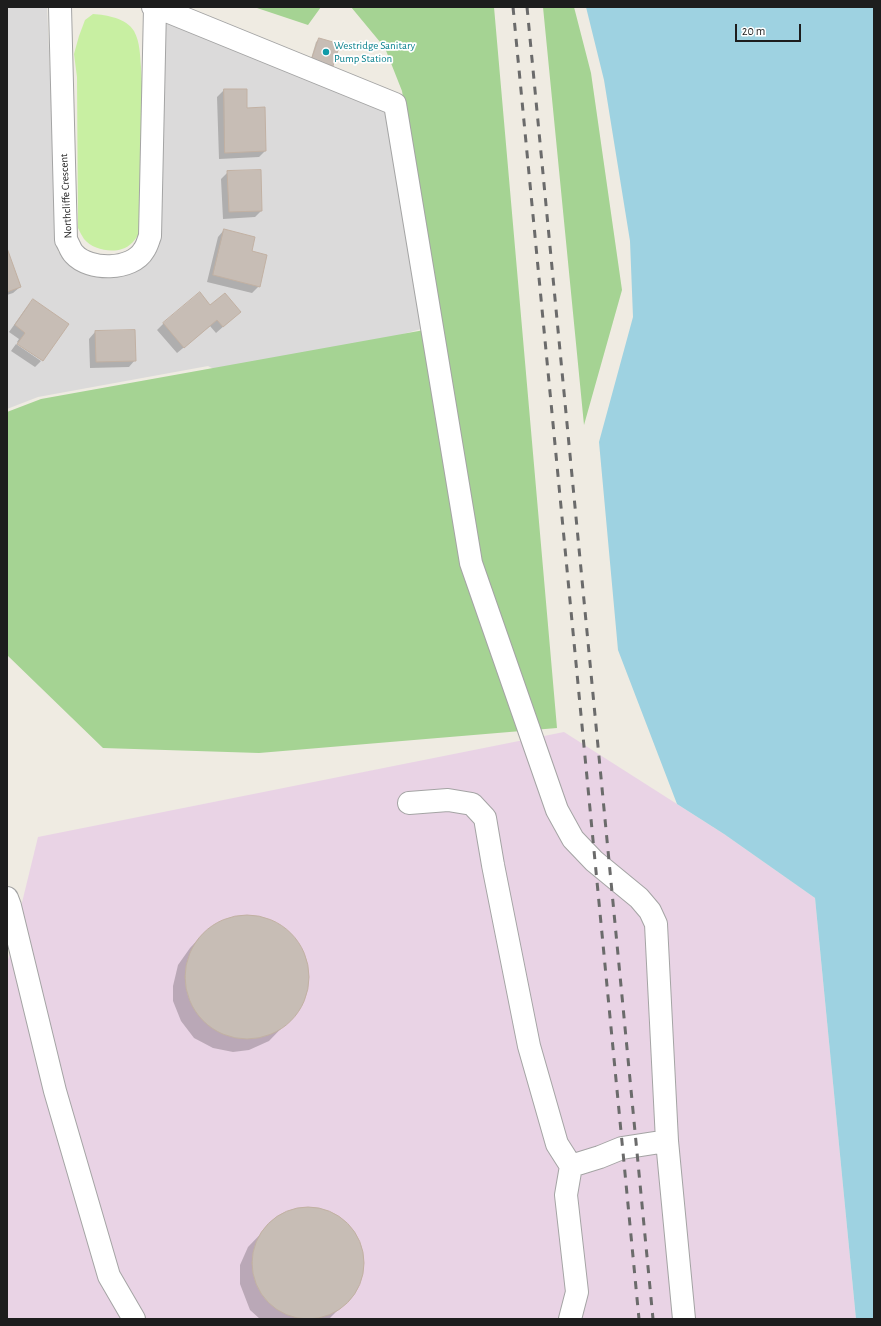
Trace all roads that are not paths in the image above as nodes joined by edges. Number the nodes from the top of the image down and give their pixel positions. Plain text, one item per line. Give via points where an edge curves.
1 (60, 7) edge
2 (154, 7) edge
3 (409, 803) dead end
4 (7, 898) edge
5 (667, 1141) junction
6 (571, 1166) junction
7 (134, 1319) edge
8 (570, 1319) edge
9 (684, 1319) edge

1 - 2 street, Northcliffe Crescent via 66,240 74,254 100,266 116,266 131,262 144,251 150,236
2 - 5 street via 395,104 471,563 557,810 573,839 594,861 639,898 650,911 656,924
3 - 6 street via 448,800 472,804 485,818 529,1046 557,1144
4 - 7 street via 54,1091 109,1276
5 - 6 street via 622,1148
5 - 9 street
6 - 8 street via 566,1195 576,1292

